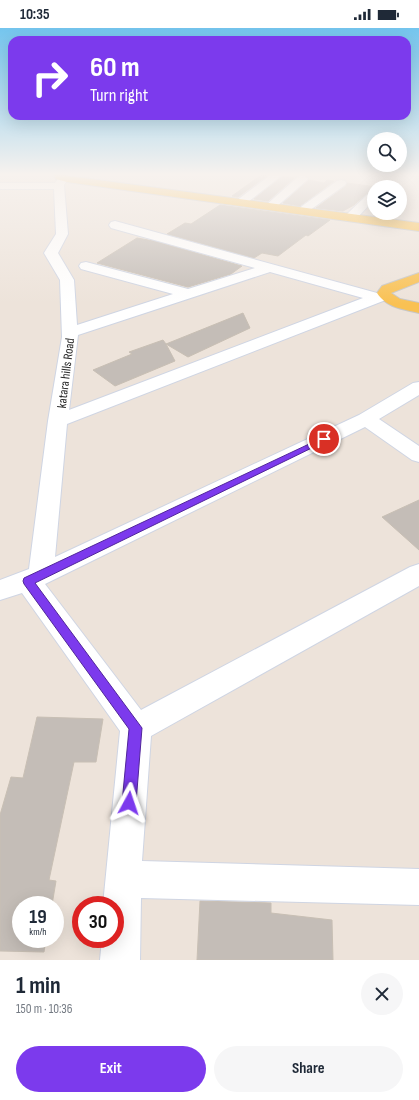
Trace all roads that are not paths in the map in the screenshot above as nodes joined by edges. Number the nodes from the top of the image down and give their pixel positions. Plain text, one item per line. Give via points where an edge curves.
1 (61, 216) edge
2 (338, 216) edge
3 (350, 218) joint
4 (115, 225) dead end
5 (419, 227) edge
6 (86, 266) dead end
7 (270, 268) junction
8 (419, 277) edge
9 (189, 294) junction
10 (381, 296) junction
11 (419, 308) edge
12 (70, 332) junction
13 (419, 387) edge
14 (366, 419) junction
15 (58, 421) junction
16 (419, 455) edge
17 (419, 574) edge
18 (34, 578) junction
19 (0, 590) edge
20 (136, 728) junction
21 (123, 879) junction
22 (419, 887) edge
23 (120, 960) edge

1 - 12 street, katara hills Road via 62,234 51,253 67,280
2 - 3 main road
3 - 5 main road
4 - 7 street
6 - 9 street
7 - 9 street
7 - 10 street
8 - 10 main road via 387,289
9 - 12 street
10 - 11 main road
10 - 15 street
12 - 15 street, katara hills Road
13 - 14 street
14 - 16 street
14 - 18 street
15 - 18 street, katara hills Road
17 - 20 street
18 - 19 street
18 - 20 street
20 - 21 street
21 - 22 street
21 - 23 street

